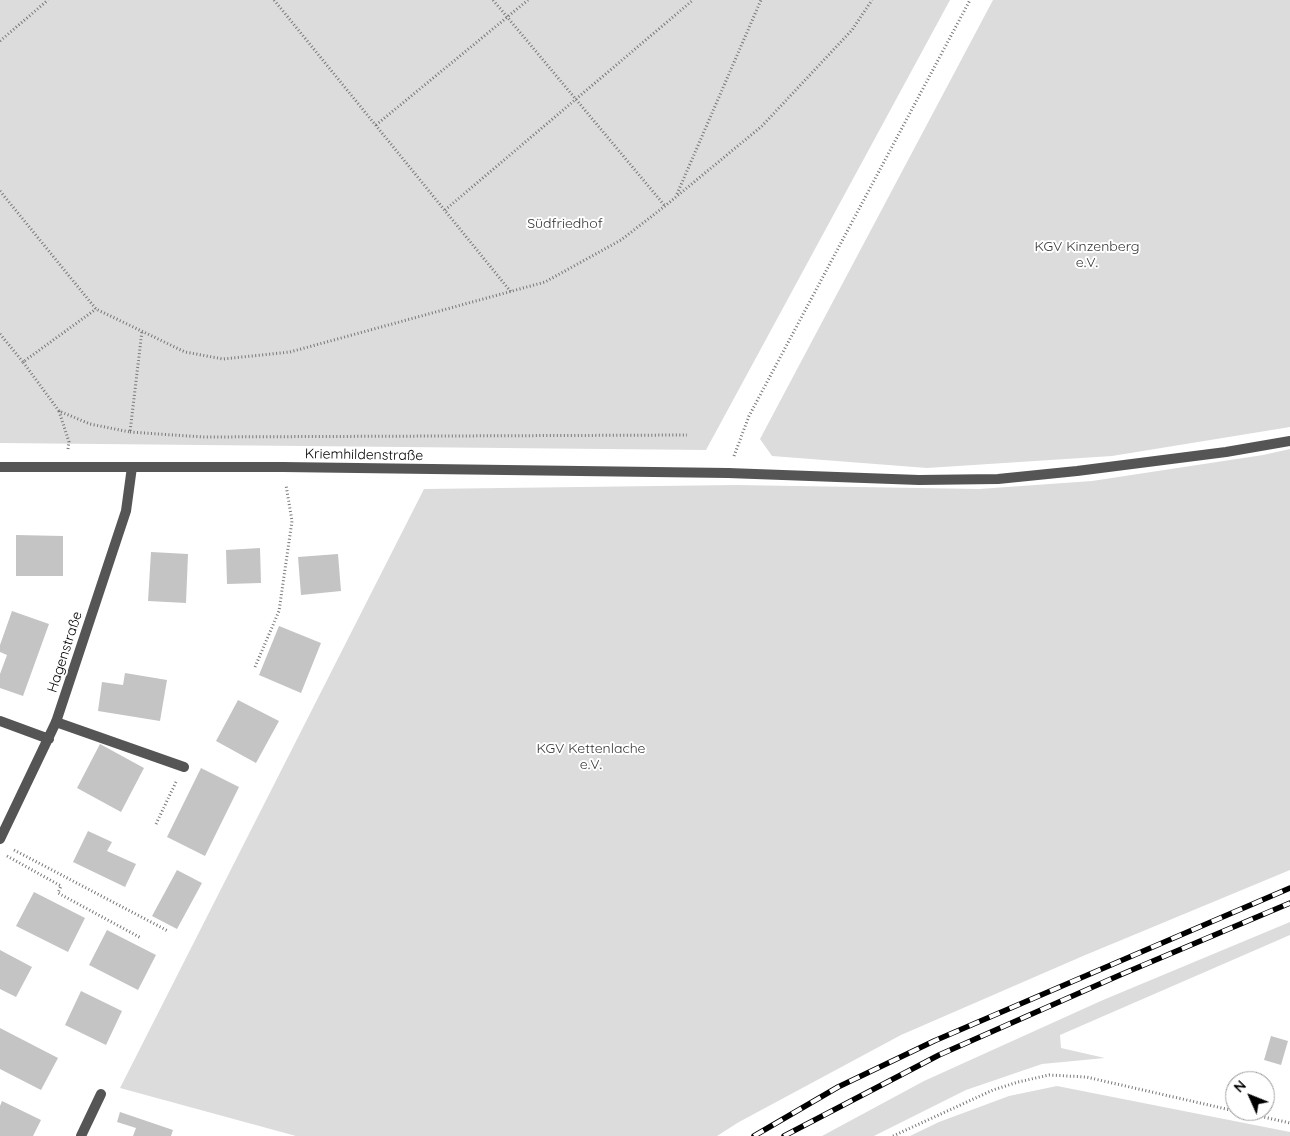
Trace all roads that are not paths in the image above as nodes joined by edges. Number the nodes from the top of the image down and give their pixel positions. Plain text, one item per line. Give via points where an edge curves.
1 (1290, 441) edge
2 (0, 467) edge
3 (132, 467) junction
4 (0, 721) edge
5 (56, 722) junction
6 (48, 739) junction
7 (184, 767) road end
8 (0, 839) edge
9 (101, 1094) dead end
10 (81, 1136) edge

1 - 3 street, Kriemhildenstraße via 1226,452 998,479
2 - 3 street, Kriemhildenstraße
3 - 5 street, Hagenstraße via 126,511
4 - 6 street
5 - 6 street, Hagenstraße
5 - 7 street
6 - 8 street, Hagenstraße
9 - 10 street

